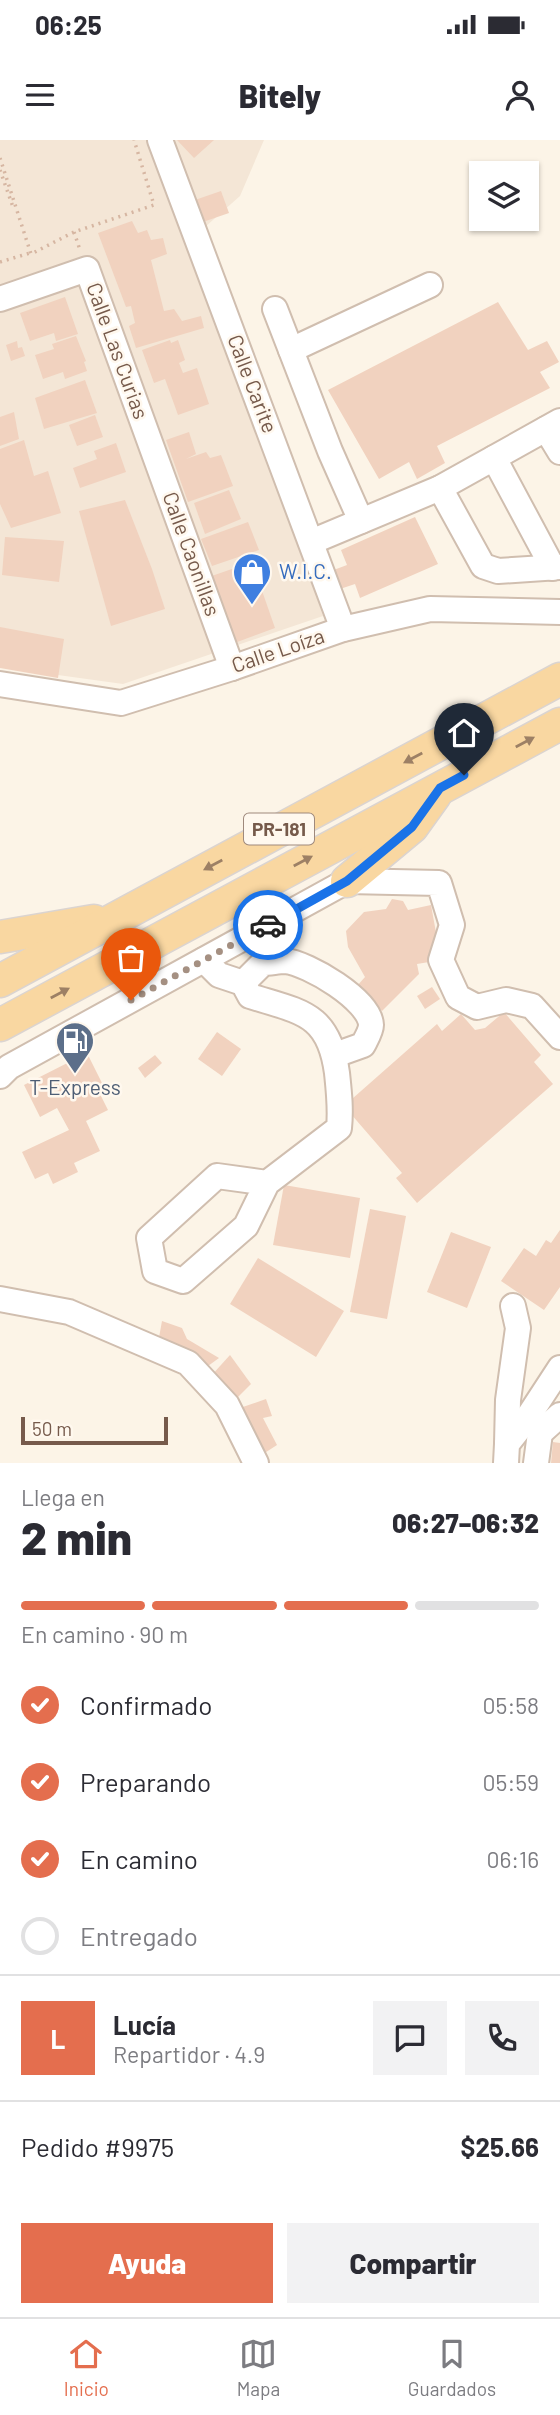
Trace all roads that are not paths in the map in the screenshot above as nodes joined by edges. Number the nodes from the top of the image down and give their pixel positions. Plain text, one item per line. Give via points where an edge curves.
1 (160, 140) edge
2 (430, 285) dead end
3 (0, 299) edge
4 (275, 309) dead end
5 (291, 350) junction
6 (553, 425) edge
7 (149, 440) joint
8 (560, 452) edge
9 (494, 458) junction
10 (440, 488) junction
11 (361, 521) junction
12 (311, 542) junction
13 (557, 567) edge
14 (560, 612) edge
15 (343, 629) junction
16 (232, 668) junction
17 (560, 679) edge
18 (0, 684) edge
19 (560, 724) edge
20 (440, 788) junction
21 (347, 881) junction
22 (116, 918) junction
23 (0, 937) edge
24 (204, 960) junction
25 (0, 981) edge
26 (243, 983) junction
27 (0, 1025) edge
28 (560, 1037) edge
29 (335, 1055) junction
30 (0, 1076) edge
31 (267, 1183) junction
32 (0, 1299) edge
33 (513, 1306) dead end
34 (560, 1368) edge
35 (560, 1415) edge
36 (506, 1453) edge
37 (256, 1463) edge
38 (536, 1463) edge

1 - 12 street, Calle Carite
2 - 5 street
3 - 7 street, Calle Las Curias via 87,269
4 - 5 street
5 - 11 street
6 - 8 street
6 - 9 street
7 - 16 street, Calle Caonillas
9 - 10 street
9 - 13 street
10 - 11 street
10 - 13 street via 483,566 498,571
11 - 12 street
12 - 15 street, Calle Carite
14 - 15 street, Calle Loíza via 430,609
15 - 16 street, Calle Loíza
16 - 18 street, Calle Loíza via 121,703
17 -> 22 main road, PR-181
20 -> 19 main road, PR-181
20 - 21 main road via 412,827
27 -> 20 main road, PR-181
21 - 24 street
21 - 28 street via 439,883 452,925 442,960 458,997 477,1007 506,999 532,1006
22 - 23 main road
22 - 25 main road, PR-181
24 - 26 street via 219,975
24 - 30 street
26 - 29 street via 250,996 288,1007 318,1024
26 - 29 street via 263,963 286,961 345,990 368,1014 372,1027 363,1045
29 - 31 street via 339,1128
31 - 31 street via 217,1176 149,1238 155,1270 183,1281 246,1226
32 - 37 street via 69,1312 188,1363 227,1405
33 - 36 street via 519,1328
34 - 36 street
35 - 38 street via 540,1433

